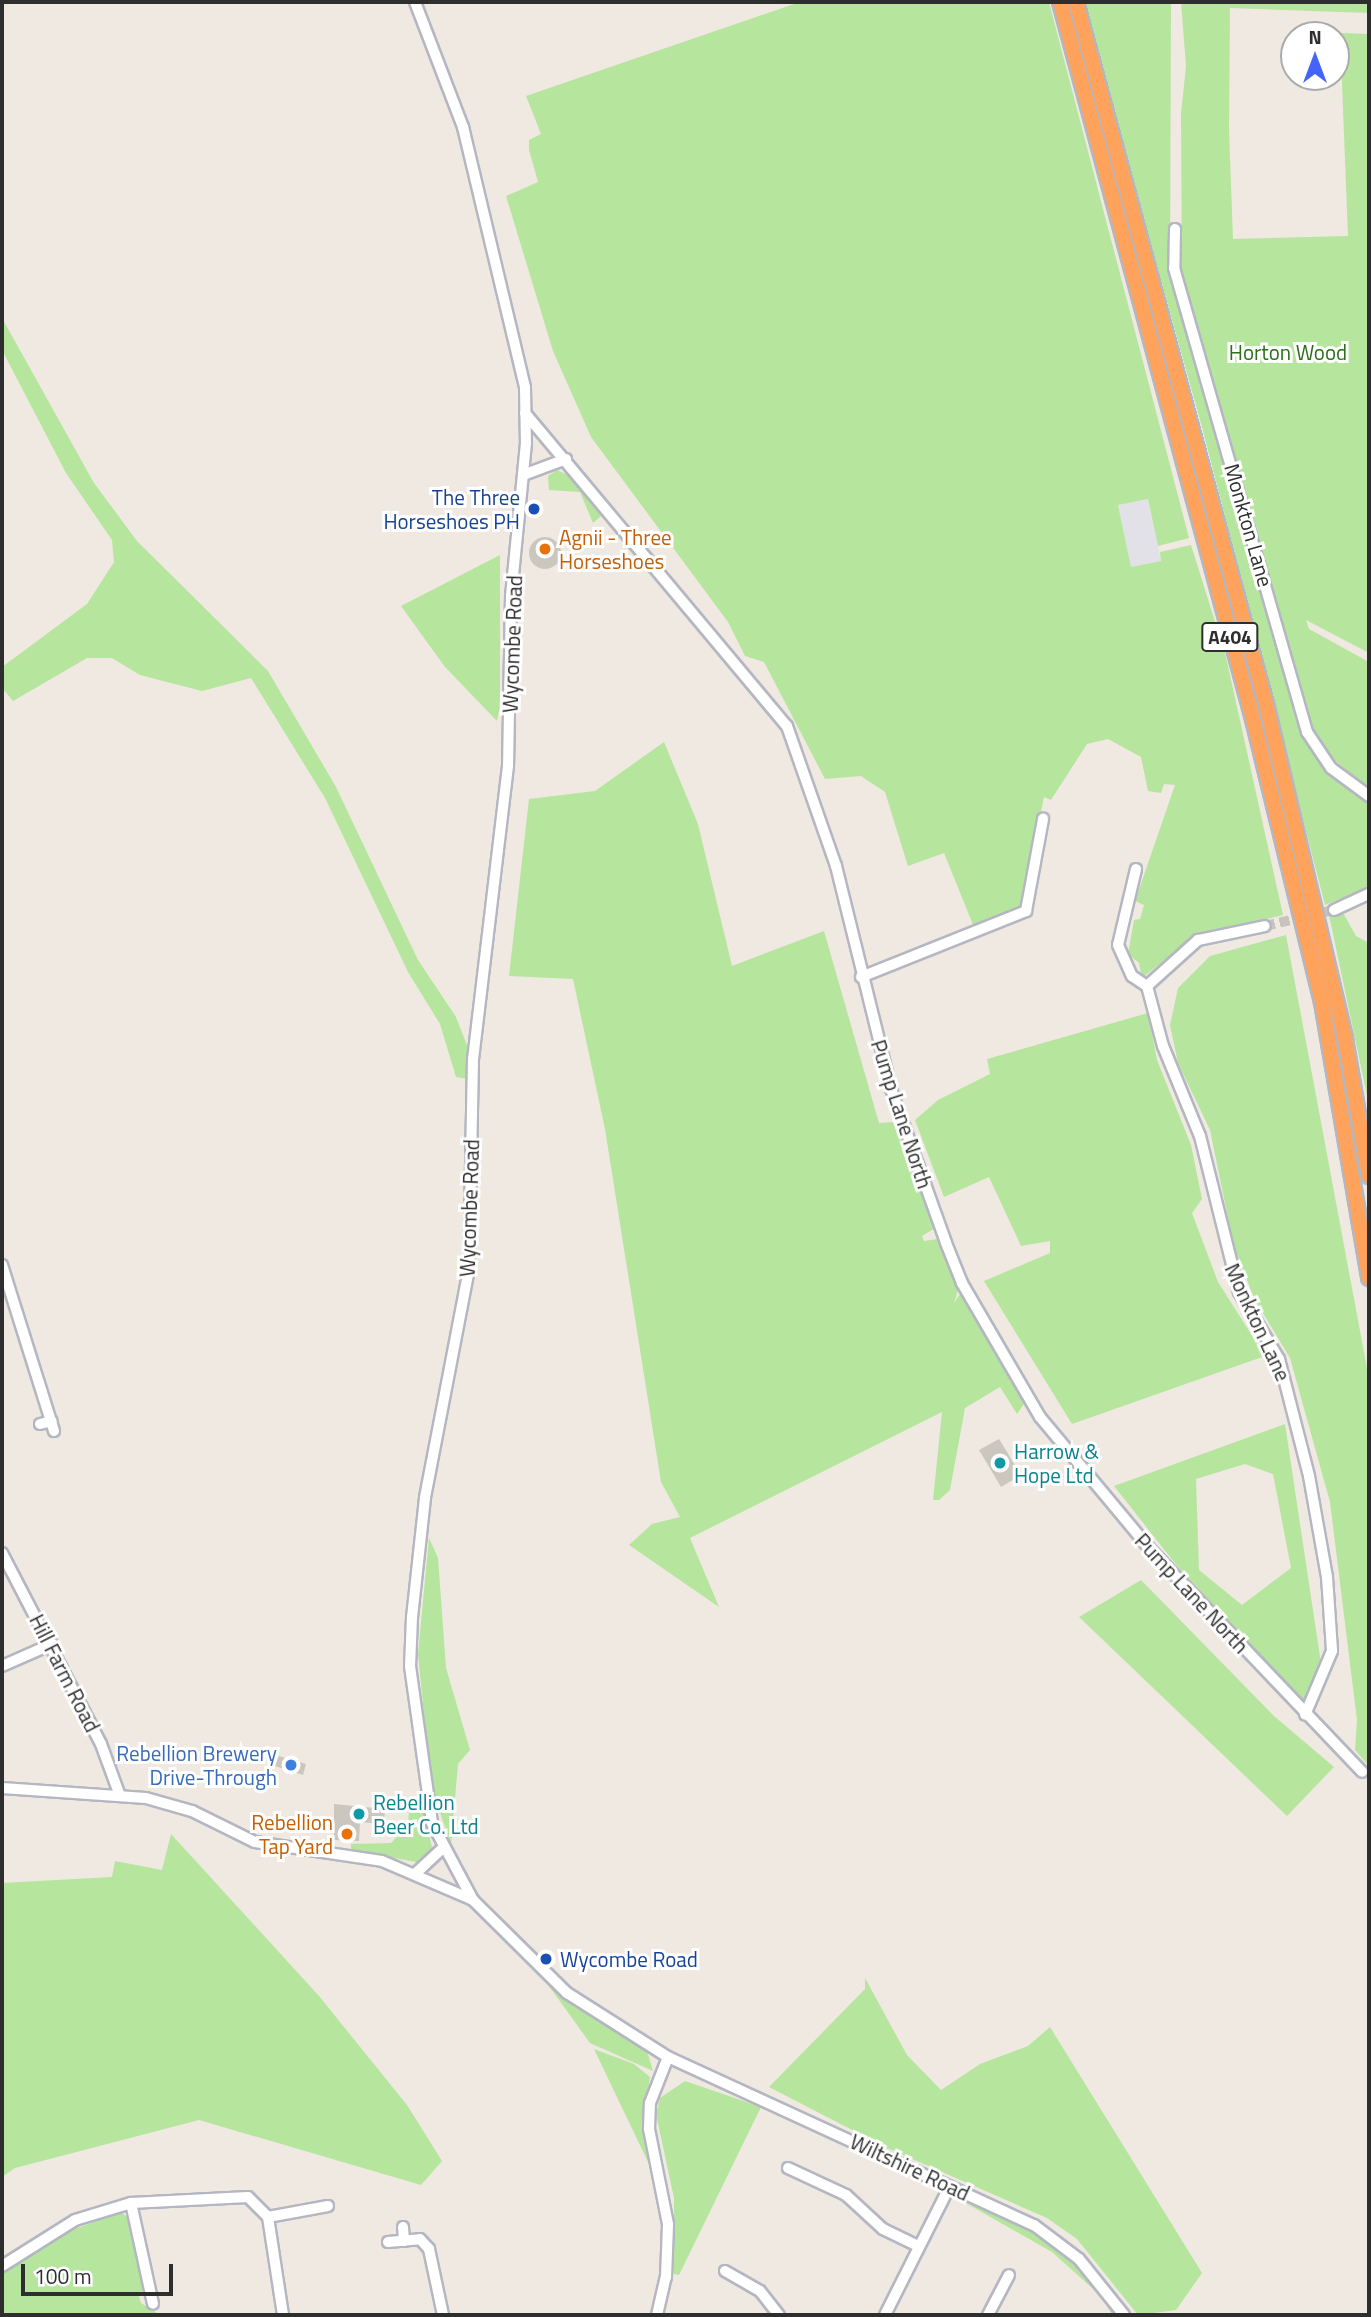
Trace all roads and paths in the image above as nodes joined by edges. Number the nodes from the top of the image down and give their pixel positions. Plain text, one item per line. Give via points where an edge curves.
1 (415, 2) edge
2 (1060, 2) edge
3 (1076, 2) edge
4 (1175, 229) dead end
5 (526, 413) junction
6 (566, 459) junction
7 (523, 475) junction
8 (1369, 796) edge
9 (1043, 819) dead end
10 (1136, 869) dead end
11 (1369, 894) edge
12 (1334, 910) tunnel mouth
13 (1265, 926) tunnel mouth
14 (861, 977) junction
15 (1147, 986) junction
16 (1369, 1176) edge
17 (2, 1270) edge
18 (1369, 1278) edge
19 (40, 1424) dead end
20 (2, 1553) edge
21 (52, 1644) junction
22 (2, 1666) edge
23 (1304, 1714) junction
24 (1362, 1772) dead end
25 (2, 1788) edge
26 (120, 1796) junction
27 (442, 1849) junction
28 (416, 1873) junction
29 (473, 1900) junction
30 (668, 2057) junction
31 (788, 2168) dead end
32 (950, 2186) junction
33 (131, 2203) junction
34 (328, 2206) dead end
35 (268, 2217) junction
36 (402, 2227) dead end
37 (404, 2241) junction
38 (388, 2242) dead end
39 (918, 2246) junction
40 (2, 2266) edge
41 (725, 2271) dead end
42 (1009, 2275) dead end
43 (150, 2299) dead end
44 (890, 2314) edge
45 (284, 2315) edge
46 (443, 2315) edge
47 (657, 2315) edge
48 (779, 2315) edge
49 (988, 2315) edge
50 (1124, 2315) edge

1 - 5 street, Wycombe Road via 463,127 514,321
2 - 18 highway, A404 via 1253,719 1322,1002
3 - 16 highway, A404 via 1266,708 1345,1039
4 - 8 street, Monkton Lane via 1174,268 1307,732 1331,768
5 - 6 street, Pump Lane North
5 - 7 street, Wycombe Road
6 - 7 street
6 - 14 street, Pump Lane North via 787,726 836,866
7 - 27 street, Wycombe Road via 511,596 508,766 473,1059 469,1269 425,1498 411,1617 410,1666 427,1802
9 - 14 street via 1026,911
10 - 15 street via 1118,945 1132,976
11 - 12 street
13 - 15 street via 1198,940
14 - 23 street, Pump Lane North via 891,1089 962,1283 1040,1417 1149,1548
15 - 23 street, Monkton Lane via 1163,1046 1200,1136 1231,1268 1279,1359 1309,1476 1326,1577 1332,1651
17 - 19 street via 53,1426
20 - 21 street, Hill Farm Road
21 - 22 street
21 - 26 street, Hill Farm Road
23 - 24 street, Pump Lane North
25 - 26 street
26 - 28 street via 192,1811 256,1842 341,1853
27 - 28 street
27 - 29 street, Wycombe Road
28 - 29 street
29 - 30 street, Wycombe Road via 568,1993
30 - 32 street, Wiltshire Road
30 - 47 street via 650,2104 649,2129 668,2224 666,2277
31 - 39 street via 846,2195 883,2228
32 - 39 street
32 - 50 street, Wiltshire Road via 1053,2238 1079,2259
33 - 35 street via 248,2197
33 - 40 street via 75,2220
33 - 43 street
34 - 35 street
35 - 45 street
36 - 37 street
37 - 38 street
37 - 46 street via 419,2239 429,2249
39 - 44 street
41 - 48 street via 760,2291
42 - 49 street

